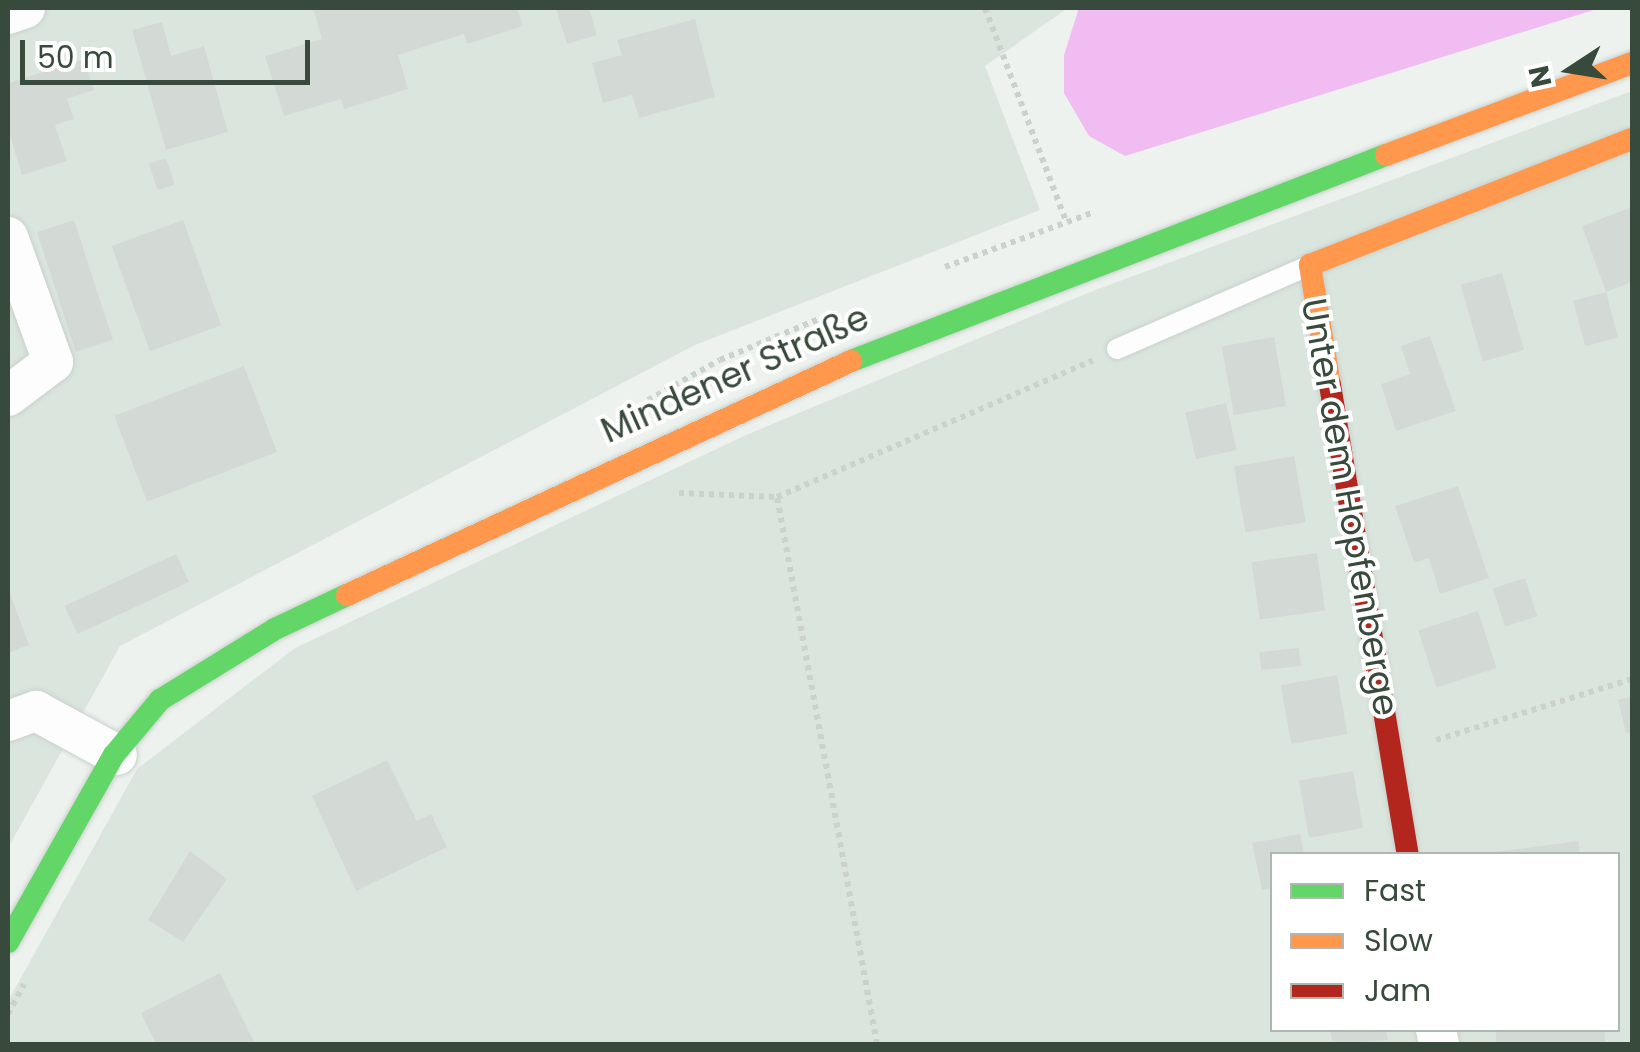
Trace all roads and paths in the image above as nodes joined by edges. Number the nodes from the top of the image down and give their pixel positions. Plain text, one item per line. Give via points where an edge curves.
1 (25, 8) edge
2 (986, 8) edge
3 (8, 14) edge
4 (1632, 63) edge
5 (1632, 139) edge
6 (1064, 218) dead end
7 (8, 237) edge
8 (1310, 265) junction
9 (1117, 349) joint
10 (8, 396) edge
11 (681, 494) dead end
12 (777, 497) junction
13 (1632, 680) edge
14 (8, 721) edge
15 (1392, 754) junction
16 (117, 755) junction
17 (1408, 852) edge
18 (8, 942) edge
19 (877, 1044) edge

1 - 3 street
2 - 6 path
4 - 16 main road, Mindener Straße via 1083,266 772,394 275,628 160,700
5 - 8 main road, Unter dem Hopfenberge
7 - 10 street via 52,362
8 - 9 lane
8 - 15 main road, Unter dem Hopfenberge
9 - 12 path
11 - 12 path
12 - 19 path
13 - 15 path
14 - 16 street via 36,711
15 - 17 main road, Unter dem Hopfenberge
16 - 18 main road, Mindener Straße

